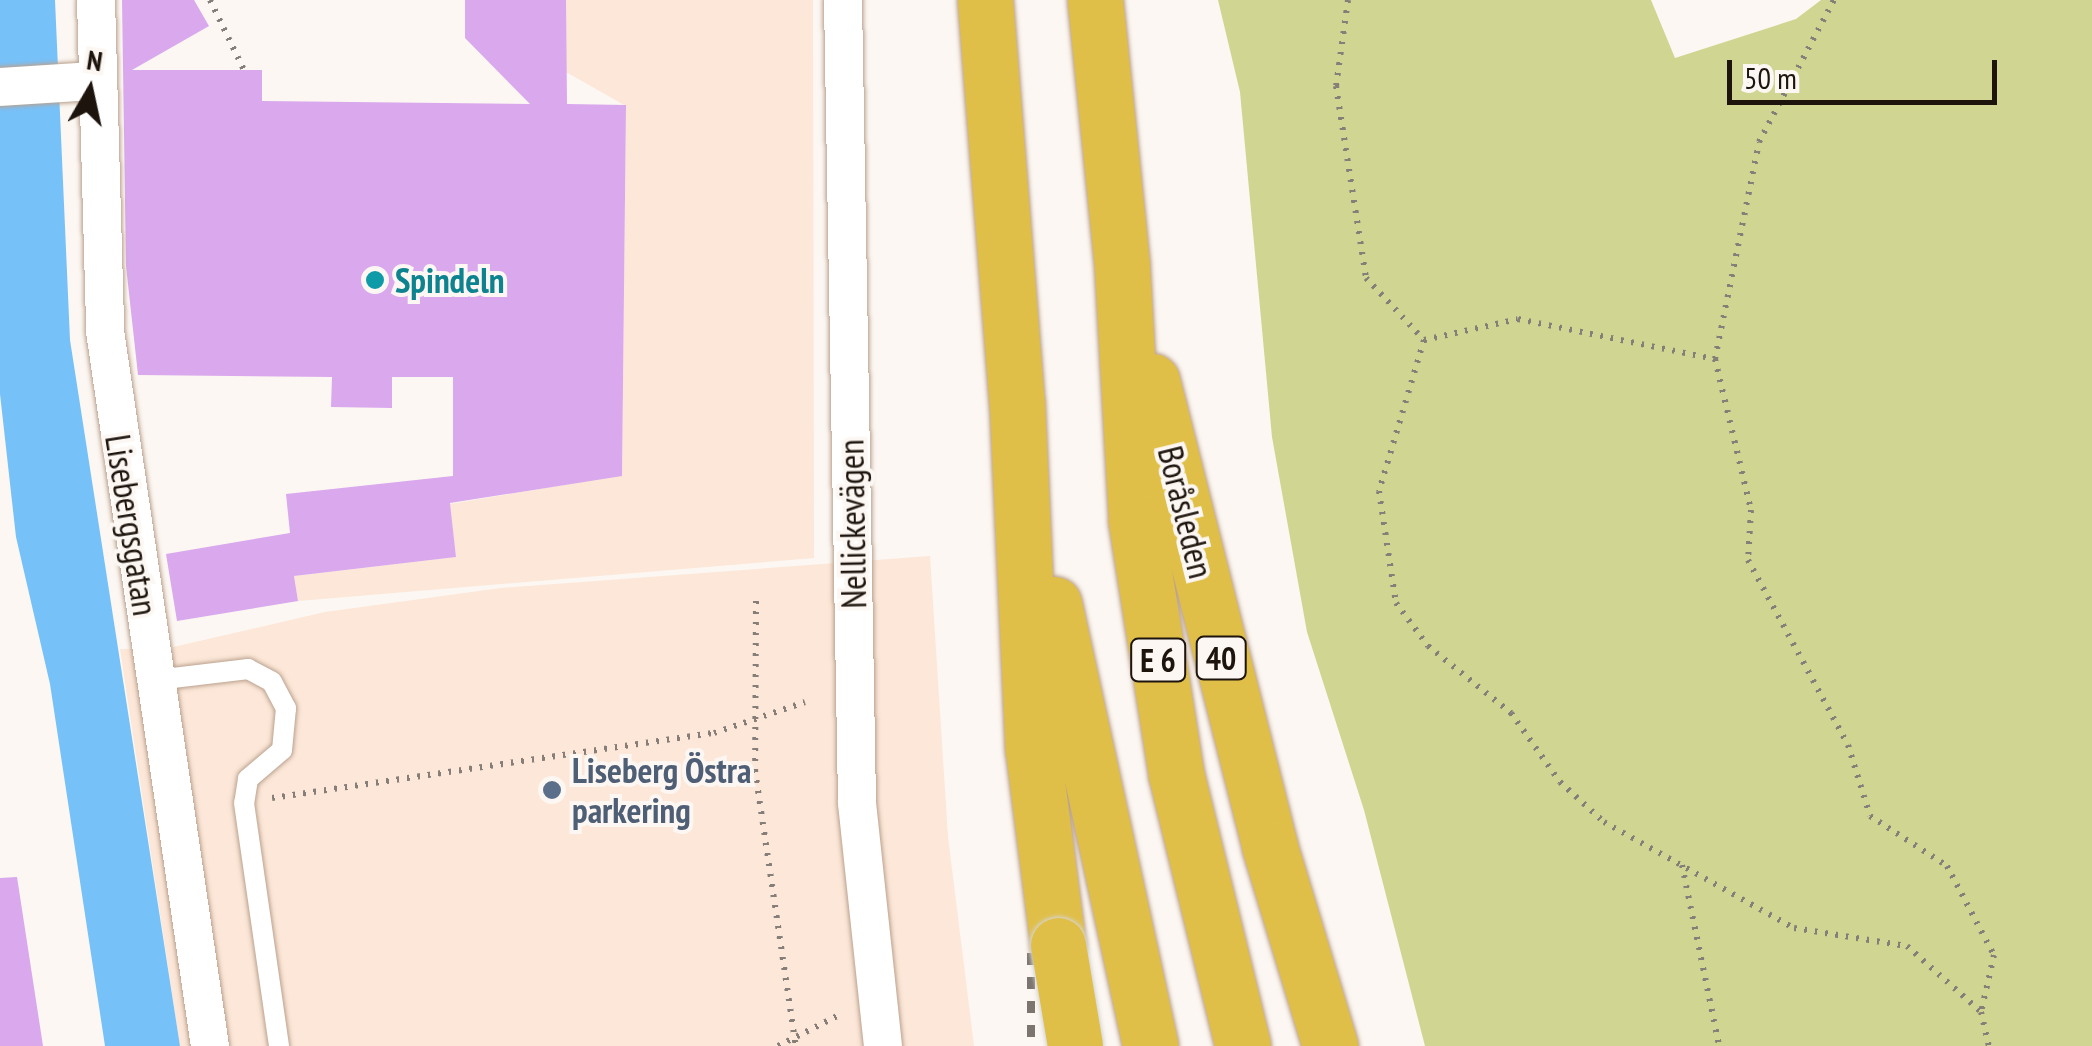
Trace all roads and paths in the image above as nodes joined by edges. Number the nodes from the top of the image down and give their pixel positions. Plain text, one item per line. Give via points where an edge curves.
1 (96, 0) edge
2 (210, 0) edge
3 (842, 0) edge
4 (986, 0) edge
5 (1095, 0) edge
6 (1348, 0) edge
7 (1834, 0) edge
8 (244, 70) dead end
9 (94, 81) junction
10 (0, 87) edge
11 (1122, 267) junction
12 (1424, 340) junction
13 (1715, 358) junction
14 (1017, 404) junction
15 (756, 601) dead end
16 (156, 680) junction
17 (806, 702) dead end
18 (756, 713) junction
19 (244, 802) junction
20 (1682, 864) junction
21 (1981, 1012) junction
22 (838, 1015) dead end
23 (794, 1034) junction
24 (210, 1046) edge
25 (279, 1046) edge
26 (778, 1046) edge
27 (796, 1046) edge
28 (883, 1046) edge
29 (1075, 1046) edge
30 (1150, 1046) edge
31 (1244, 1046) edge
32 (1330, 1046) edge
33 (1719, 1046) edge
34 (1989, 1046) edge

1 - 9 street, Lisebergsgatan
2 - 8 path
3 - 28 street, Nellickevägen via 857,803
4 - 14 highway
5 - 11 highway, E 6
6 - 12 path via 1336,86 1366,278
7 - 13 path via 1759,142
9 - 10 street
9 - 16 street, Lisebergsgatan via 104,331
11 - 31 highway, E 6 via 1144,582 1176,774
11 - 32 highway, Boråsleden / 40 via 1270,848
12 - 13 path via 1518,320
12 - 20 path via 1379,491 1396,603 1428,646 1510,713 1574,795 1604,822
13 - 21 path via 1750,510 1748,560 1848,744 1870,816 1947,866 1994,955
14 - 29 highway, bridge via 1032,750
14 - 30 highway via 1085,766
15 - 18 path
16 - 19 lane via 234,668 272,682 288,736 248,780
16 - 24 street, Lisebergsgatan
17 - 18 path
18 - 19 path via 714,733
18 - 23 path via 755,770
19 - 25 lane
20 - 21 path via 1794,928 1907,946
20 - 33 path
21 - 34 path
22 - 23 path
23 - 26 path
23 - 27 path

